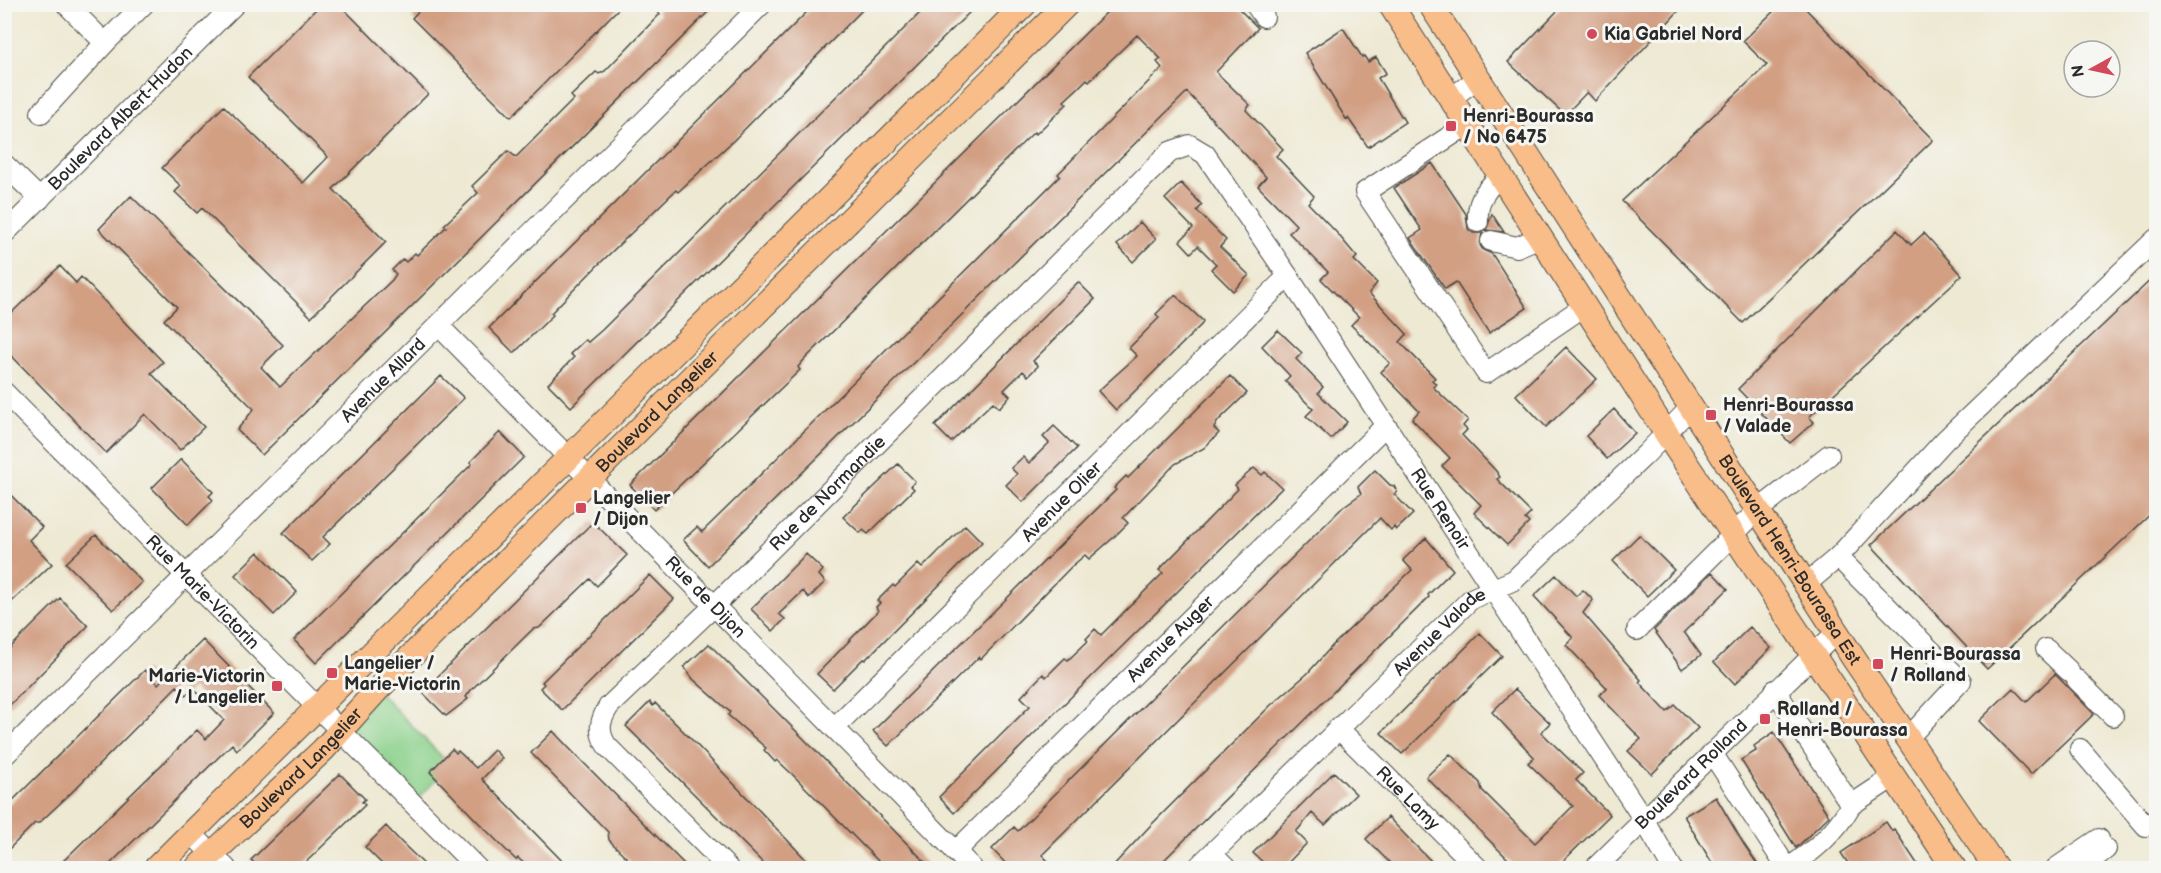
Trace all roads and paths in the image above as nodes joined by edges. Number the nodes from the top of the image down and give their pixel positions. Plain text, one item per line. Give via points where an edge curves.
1 (66, 4) edge
2 (144, 4) edge
3 (235, 4) edge
4 (762, 4) edge
5 (1025, 4) edge
6 (1067, 4) edge
7 (1390, 4) edge
8 (1430, 4) edge
9 (105, 43) junction
10 (1478, 78) junction
11 (1450, 99) junction
12 (40, 113) dead end
13 (1467, 125) junction
14 (1205, 154) joint
15 (4, 164) edge
16 (1500, 177) junction
17 (40, 199) junction
18 (1478, 222) dead end
19 (4, 234) edge
20 (1538, 238) junction
21 (2157, 238) edge
22 (1491, 241) dead end
23 (1288, 276) junction
24 (1583, 307) junction
25 (439, 326) junction
26 (4, 392) edge
27 (1690, 408) junction
28 (1385, 426) junction
29 (1666, 434) junction
30 (1829, 456) dead end
31 (567, 458) junction
32 (588, 481) junction
33 (1758, 510) junction
34 (1732, 535) junction
35 (1838, 557) junction
36 (187, 575) junction
37 (1806, 584) junction
38 (1494, 588) junction
39 (713, 607) junction
40 (1637, 630) dead end
41 (1837, 632) junction
42 (2046, 649) dead end
43 (1812, 655) junction
44 (1775, 690) junction
45 (316, 707) junction
46 (2113, 716) dead end
47 (834, 728) junction
48 (1338, 728) junction
49 (339, 731) junction
50 (1909, 737) junction
51 (2080, 749) dead end
52 (1712, 753) junction
53 (4, 756) edge
54 (1892, 778) junction
55 (1851, 805) junction
56 (1644, 820) junction
57 (2146, 826) dead end
58 (191, 833) junction
59 (955, 852) junction
60 (1212, 854) junction
61 (212, 864) edge
62 (156, 868) edge
63 (477, 868) edge
64 (728, 868) edge
65 (972, 868) edge
66 (1197, 868) edge
67 (1226, 868) edge
68 (1479, 868) edge
69 (1595, 868) edge
70 (1672, 868) edge
71 (1788, 868) edge
72 (1954, 868) edge
73 (1996, 868) edge
74 (2056, 868) edge
75 (2081, 868) edge

1 - 9 street
2 - 9 street
3 - 17 street, Boulevard Albert-Hudon
4 - 25 street, Avenue Allard
5 - 31 main road, Boulevard Langelier
6 - 32 main road, Boulevard Langelier
7 - 11 main road, Boulevard Henri-Bourassa Est
8 - 10 main road, Boulevard Henri-Bourassa Est
9 - 12 street
10 - 11 street
10 - 27 main road, Boulevard Henri-Bourassa Est
11 - 13 main road, Boulevard Henri-Bourassa Est
13 - 16 main road, Boulevard Henri-Bourassa Est
13 - 24 street via 1365,192 1486,373
14 - 23 street, Rue Renoir
14 - 39 street, Rue de Normandie via 1190,145 1170,152
15 - 17 street
16 - 18 street via 1486,188
16 - 20 main road, Boulevard Henri-Bourassa Est
17 - 19 street, Boulevard Albert-Hudon
20 - 22 street via 1517,247
20 - 24 main road, Boulevard Henri-Bourassa Est
21 - 35 street via 1945,440
23 - 28 street, Rue Renoir
23 - 47 street, Avenue Olier
24 - 29 main road, Boulevard Henri-Bourassa Est
25 - 31 street, Rue de Dijon
25 - 36 street, Avenue Allard
26 - 36 street, Rue Marie-Victorin
27 - 29 street, Avenue Valade
27 - 33 main road, Boulevard Henri-Bourassa Est
28 - 38 street, Rue Renoir
28 - 59 street, Avenue Auger
29 - 34 main road, Boulevard Henri-Bourassa Est
29 - 38 street, Avenue Valade via 1514,580
30 - 33 street
31 - 32 street, Rue de Dijon
31 - 45 main road, Boulevard Langelier
32 - 39 street, Rue de Dijon
32 - 49 main road, Boulevard Langelier
33 - 34 street
33 - 37 main road, Boulevard Henri-Bourassa Est
34 - 40 street
34 - 43 main road, Boulevard Henri-Bourassa Est
35 - 37 street
35 - 50 street via 1961,681
36 - 45 street, Rue Marie-Victorin
36 - 53 street, Avenue Allard
37 - 41 main road, Boulevard Henri-Bourassa Est
38 - 48 street, Avenue Valade via 1471,599
38 - 56 street, Rue Renoir
39 - 47 street, Rue de Dijon
39 - 64 street, Rue de Normandie via 609,706 600,726 607,746
41 - 43 street, Boulevard Rolland
41 - 50 main road, Boulevard Henri-Bourassa Est
42 - 46 street
43 - 44 street, Boulevard Rolland
43 - 54 main road, Boulevard Henri-Bourassa Est
44 - 52 street, Boulevard Rolland
44 - 55 street
45 - 49 street, Rue Marie-Victorin
45 - 58 main road, Boulevard Langelier
47 - 59 street, Rue de Dijon
48 - 60 street, Avenue Valade
48 - 68 street, Rue Lamy
49 - 61 main road, Boulevard Langelier
49 - 63 street, Rue Marie-Victorin
50 - 73 main road, Boulevard Henri-Bourassa Est
51 - 57 street
52 - 56 street, Boulevard Rolland
52 - 71 street
54 - 55 street
54 - 72 main road, Boulevard Henri-Bourassa Est
55 - 71 street via 1840,824 1813,852
56 - 69 street, Boulevard Rolland
56 - 70 street, Rue Renoir
58 - 61 street
58 - 62 main road, Boulevard Langelier
59 - 65 street, Rue de Dijon
60 - 66 street, Avenue Valade
60 - 67 street
74 - 75 street via 2103,844

